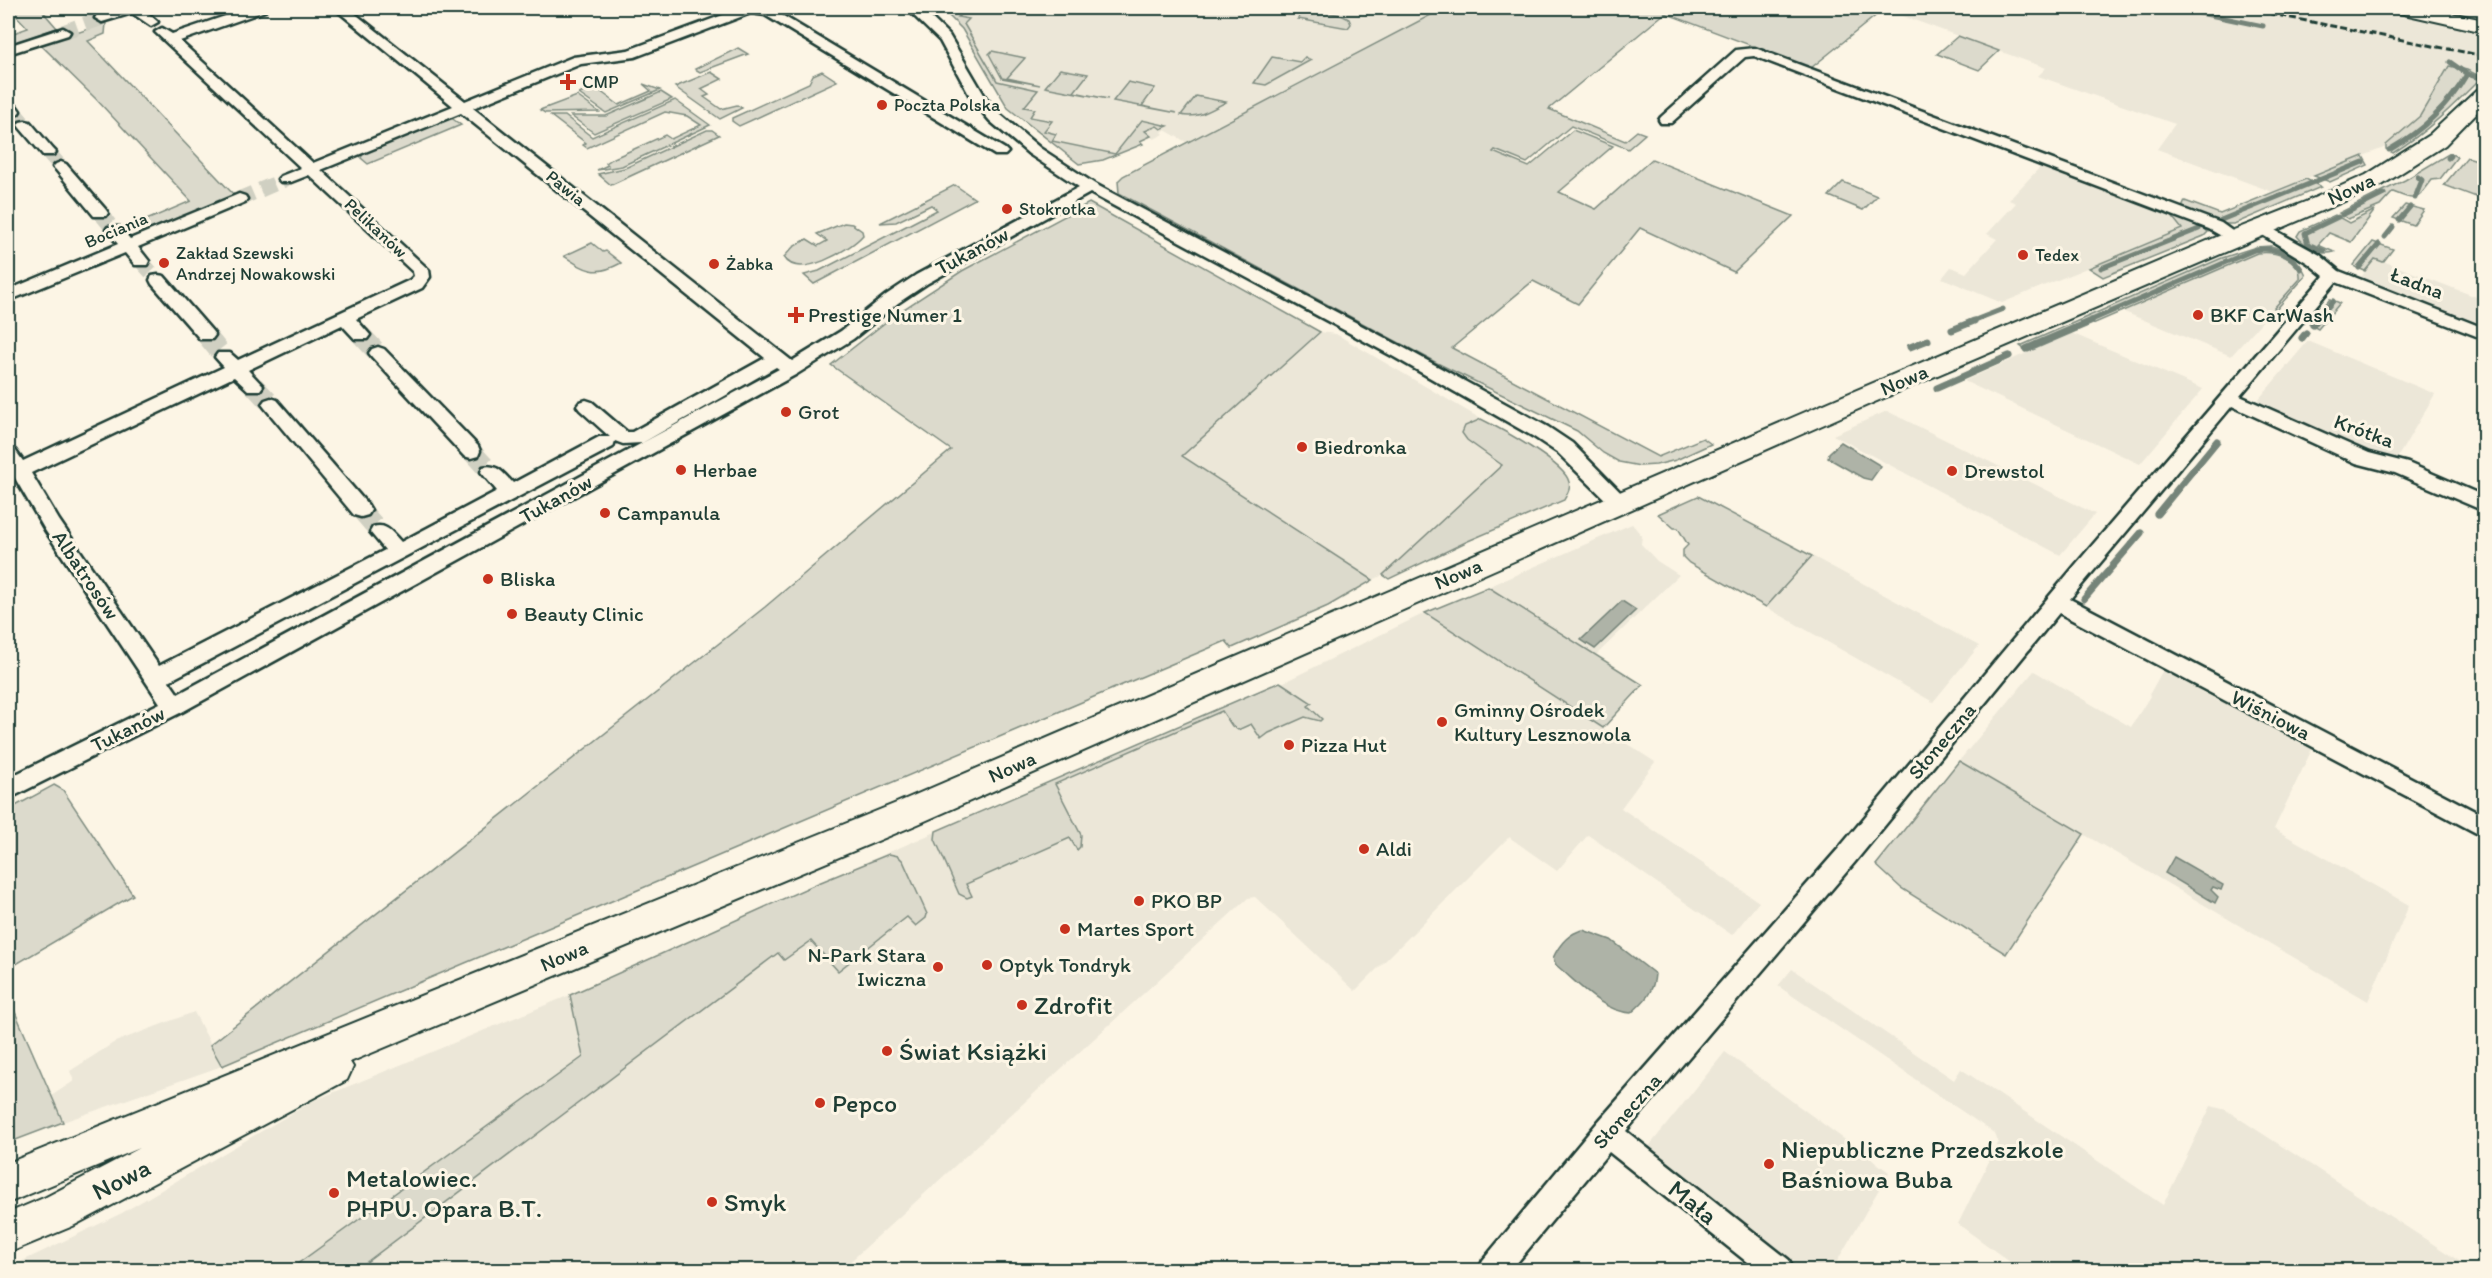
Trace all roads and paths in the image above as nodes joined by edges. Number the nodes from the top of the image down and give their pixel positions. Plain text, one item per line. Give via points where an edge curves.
1 (134, 8) edge
2 (260, 8) edge
3 (340, 8) edge
4 (913, 8) edge
5 (2402, 8) edge
6 (102, 18) tunnel mouth
7 (151, 22) dead end
8 (2484, 26) edge
9 (62, 32) tunnel mouth
10 (8, 50) edge
11 (2484, 94) edge
12 (465, 107) junction
13 (1666, 120) dead end
14 (25, 125) tunnel mouth
15 (48, 152) tunnel mouth
16 (1000, 152) dead end
17 (61, 167) tunnel mouth
18 (312, 168) junction
19 (286, 179) tunnel mouth
20 (1090, 187) junction
21 (239, 199) tunnel mouth
22 (100, 213) tunnel mouth
23 (2262, 228) junction
24 (114, 230) tunnel mouth
25 (2234, 238) junction
26 (128, 246) junction
27 (141, 261) tunnel mouth
28 (2333, 275) junction
29 (158, 280) tunnel mouth
30 (8, 296) edge
31 (344, 317) junction
32 (2484, 334) edge
33 (206, 335) tunnel mouth
34 (361, 335) tunnel mouth
35 (378, 353) tunnel mouth
36 (229, 363) junction
37 (784, 365) junction
38 (254, 386) tunnel mouth
39 (2229, 398) junction
40 (271, 404) tunnel mouth
41 (586, 406) dead end
42 (114, 425) joint
43 (606, 442) dead end
44 (471, 451) tunnel mouth
45 (14, 463) edge
46 (490, 472) tunnel mouth
47 (511, 493) junction
48 (1622, 504) junction
49 (2484, 504) edge
50 (361, 510) tunnel mouth
51 (380, 532) tunnel mouth
52 (399, 552) junction
53 (2057, 602) junction
54 (156, 677) junction
55 (174, 706) junction
56 (8, 789) edge
57 (2484, 827) edge
58 (359, 1046) junction
59 (1607, 1133) junction
60 (8, 1183) edge
61 (8, 1233) edge
62 (1493, 1270) edge
63 (1779, 1270) edge

1 - 6 street
1 - 7 street
2 - 18 street, Pelikanów via 167,35
3 - 12 street, Pawia
4 - 20 street via 948,43 986,107 1021,139
5 - 8 main road
9 - 10 street
11 - 23 main road, Nowa via 2437,140 2374,180
12 - 16 street via 578,60 630,54 758,9 768,11
12 - 18 street
12 - 37 street, Pawia
13 - 25 street via 1741,53 1755,52 2216,226
14 - 15 street
17 - 22 street
18 - 19 street
18 - 31 street, Pelikanów via 421,270 422,277 416,284
20 - 37 street, Tukanów via 922,279 847,335
20 - 48 street via 1541,432 1565,448
21 - 26 street, Bociania
23 - 25 main road, Nowa
23 - 28 street
24 - 26 street
25 - 48 main road, Nowa
26 - 27 street
26 - 30 street, Bociania
28 - 32 street, Ładna
28 - 39 street, Słoneczna
29 - 33 street
31 - 34 street
31 - 36 street, Pelikanów
35 - 44 street
36 - 38 street
36 - 42 street, Pelikanów
37 - 41 street, Tukanów via 635,438 623,438
37 - 55 street, Tukanów
39 - 49 street, Krótka via 2363,458 2401,468
39 - 53 street, Słoneczna
40 - 50 street
42 - 45 street, Albatrosów
43 - 47 street, Tukanów
45 - 54 street, Albatrosów
46 - 47 street
47 - 52 street, Tukanów
48 - 58 main road, Nowa via 906,814 450,1003
51 - 52 street
52 - 54 street, Tukanów
53 - 57 street, Wiśniowa
53 - 59 street, Słoneczna via 1861,839
54 - 55 street, Albatrosów
55 - 56 street, Tukanów
58 - 60 main road, Nowa
58 - 61 main road, Nowa via 59,1212
59 - 62 street, Słoneczna
59 - 63 street, Mała

